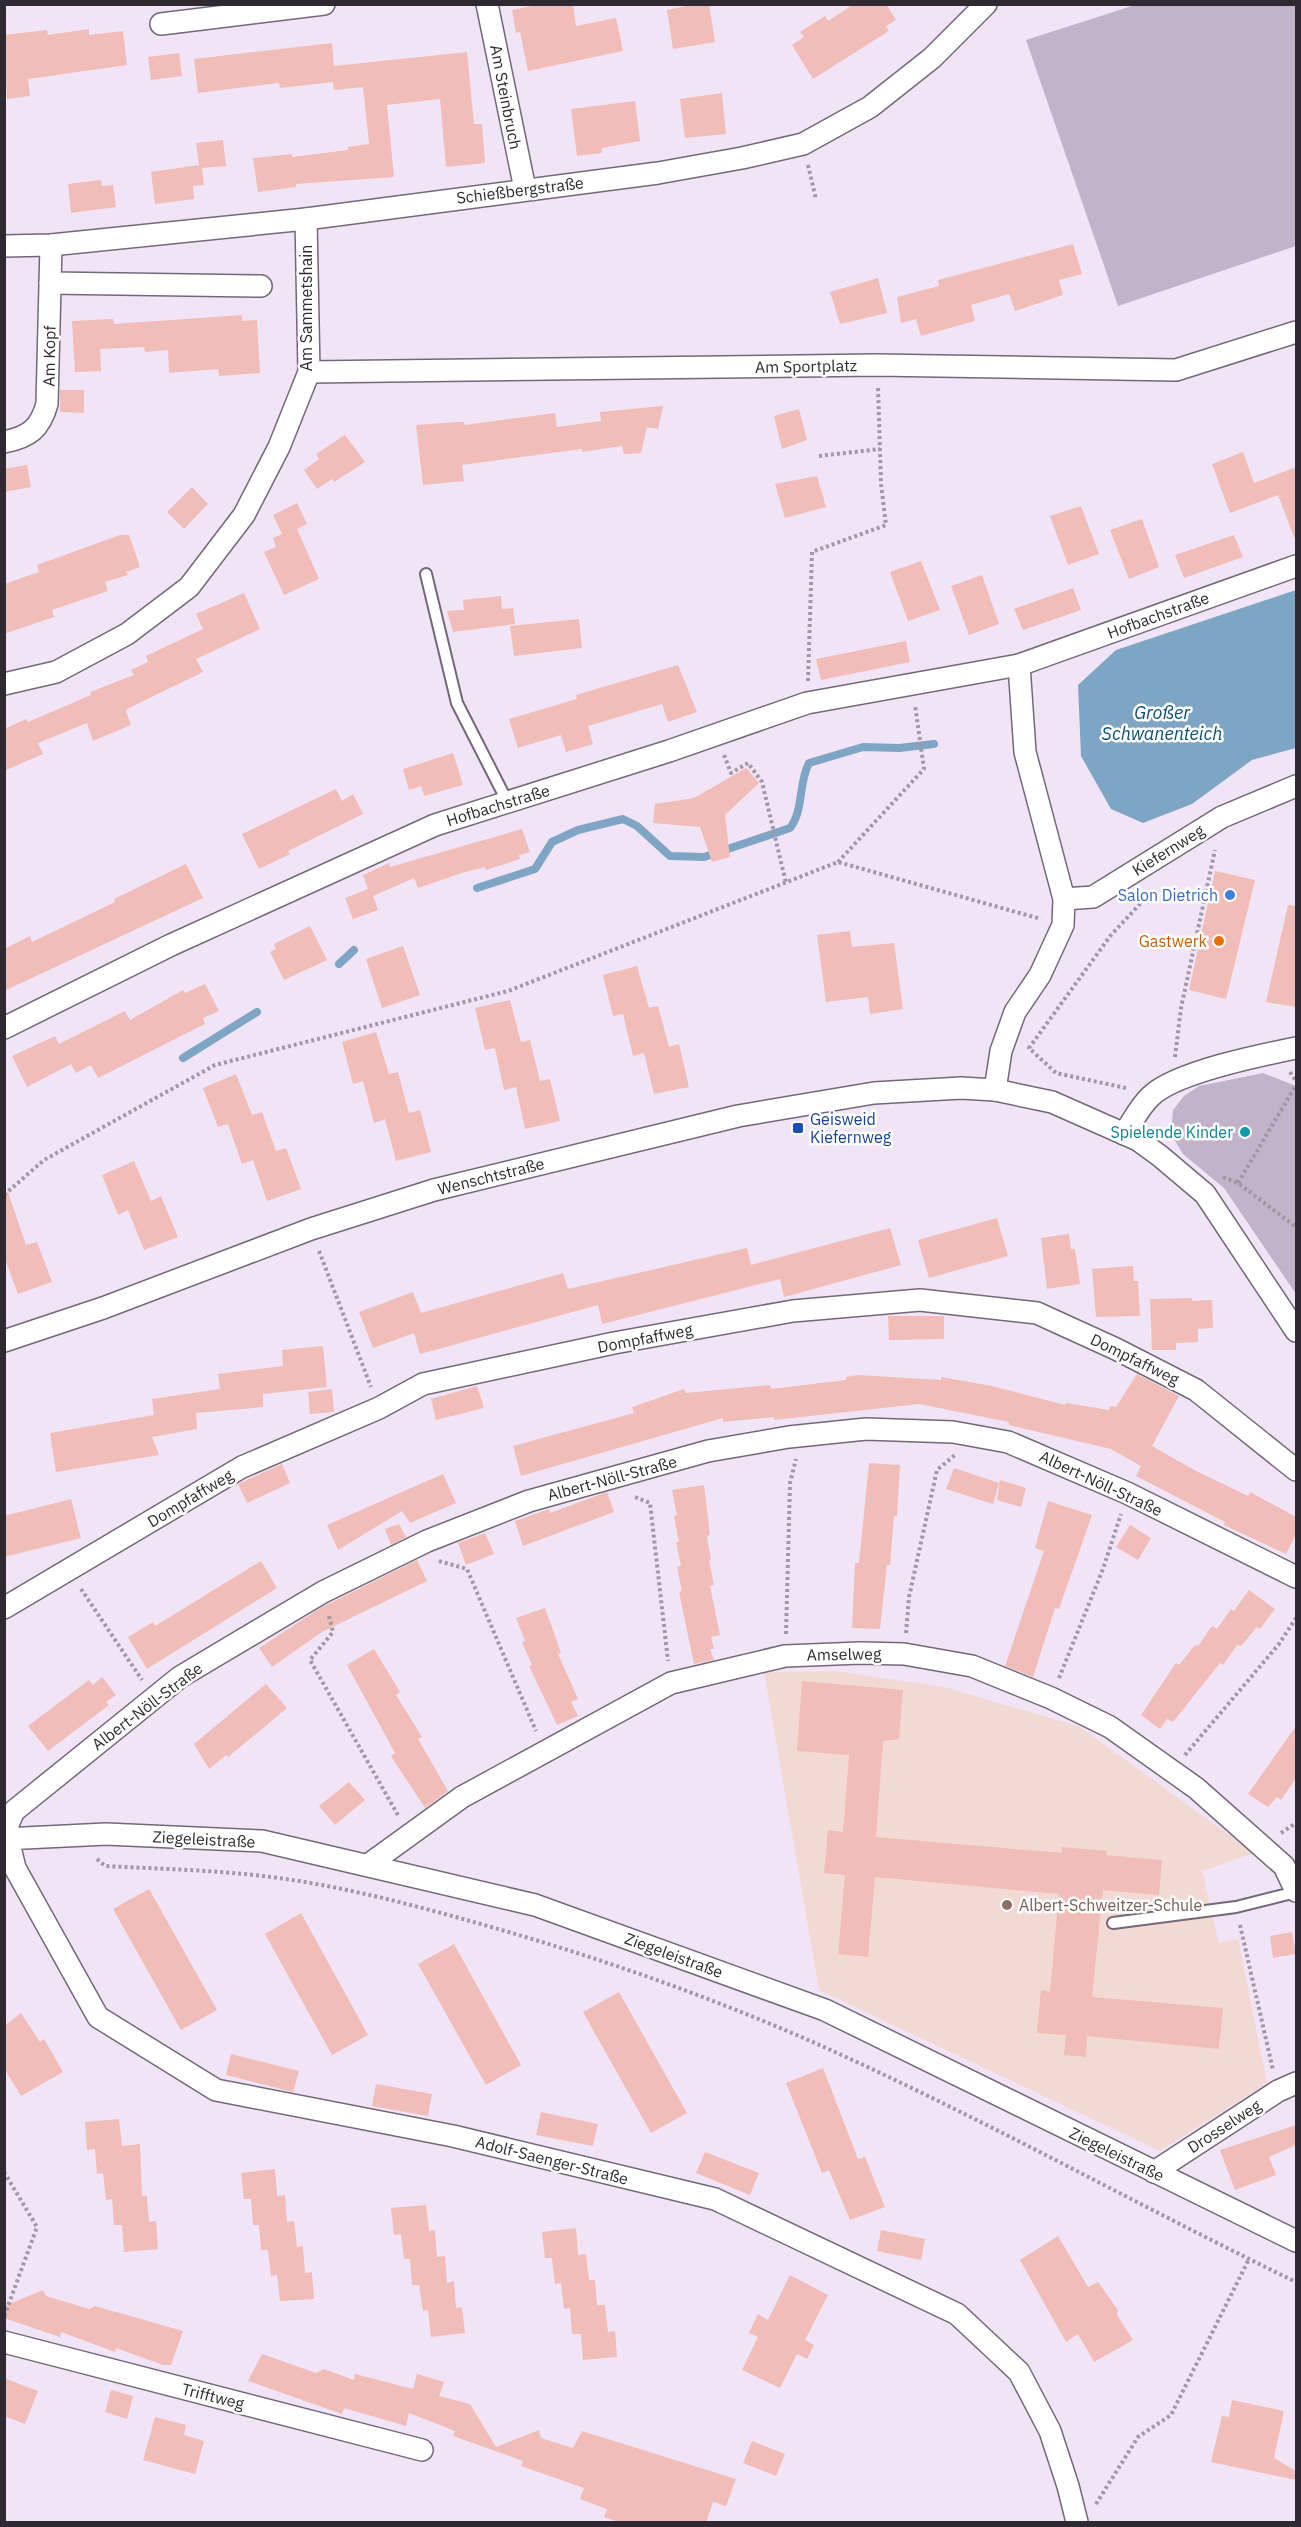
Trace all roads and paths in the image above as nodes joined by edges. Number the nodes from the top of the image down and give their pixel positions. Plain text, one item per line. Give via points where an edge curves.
1 (324, 4) edge
2 (487, 4) edge
3 (986, 4) edge
4 (161, 24) dead end
5 (803, 144) junction
6 (525, 189) junction
7 (816, 199) dead end
8 (306, 219) junction
9 (51, 245) junction
10 (4, 246) edge
11 (50, 283) junction
12 (261, 286) dead end
13 (1296, 332) edge
14 (309, 372) junction
15 (879, 393) dead end
16 (4, 442) edge
17 (880, 449) junction
18 (819, 456) dead end
19 (1296, 566) edge
20 (426, 574) dead end
21 (1019, 665) junction
22 (4, 684) edge
23 (913, 684) junction
24 (807, 703) junction
25 (731, 773) dead end
26 (1296, 786) edge
27 (508, 803) junction
28 (1221, 817) junction
29 (838, 862) junction
30 (786, 883) junction
31 (1158, 884) dead end
32 (1064, 899) junction
33 (1063, 925) junction
34 (4, 1028) edge
35 (1296, 1048) edge
36 (1174, 1064) dead end
37 (1136, 1083) dead end
38 (1296, 1085) edge
39 (995, 1090) junction
40 (1124, 1134) junction
41 (1216, 1175) dead end
42 (1238, 1183) junction
43 (4, 1195) edge
44 (1296, 1227) edge
45 (311, 1229) junction
46 (1296, 1331) edge
47 (4, 1341) edge
48 (379, 1408) junction
49 (952, 1459) dead end
50 (796, 1463) dead end
51 (1296, 1470) edge
52 (633, 1496) dead end
53 (1120, 1515) dead end
54 (442, 1562) dead end
55 (68, 1570) junction
56 (1296, 1577) edge
57 (322, 1592) junction
58 (4, 1608) edge
59 (1296, 1618) edge
60 (904, 1654) junction
61 (785, 1656) junction
62 (671, 1683) junction
63 (154, 1698) junction
64 (1051, 1698) junction
65 (545, 1751) junction
66 (1172, 1771) junction
67 (409, 1835) junction
68 (68, 1836) junction
69 (6, 1839) edge
70 (368, 1865) junction
71 (1296, 1891) edge
72 (1236, 1907) junction
73 (1113, 1923) dead end
74 (1287, 2087) edge
75 (4, 2172) edge
76 (1154, 2172) junction
77 (1296, 2241) edge
78 (1249, 2259) junction
79 (1296, 2282) edge
80 (4, 2317) edge
81 (4, 2342) edge
82 (422, 2450) dead end
83 (1083, 2518) edge

1 - 4 street
2 - 6 street, Am Steinbruch
3 - 5 street, Schießbergstraße via 932,58 870,107
5 - 6 street, Schießbergstraße via 658,173
5 - 7 path
6 - 8 street, Schießbergstraße
8 - 9 street, Schießbergstraße
8 - 14 street, Am Sammetshain
9 - 10 street, Schießbergstraße
9 - 11 street, Am Kopf
11 - 12 street
11 - 16 street, Am Kopf via 46,410 33,432
13 - 14 street, Am Sportplatz via 1176,370 876,365
14 - 22 street, Am Sammetshain via 279,447 244,515 189,587 127,634 56,672
15 - 17 path
17 - 18 path
17 - 24 path via 886,525 812,552
19 - 21 street, Hofbachstraße
20 - 27 lane via 457,703
21 - 23 street, Hofbachstraße
21 - 32 street via 1025,752
23 - 24 street, Hofbachstraße
23 - 29 path via 924,769
24 - 27 street, Hofbachstraße
25 - 30 path via 748,763 762,782
26 - 28 street, Kiefernweg
27 - 34 street, Hofbachstraße via 435,825 171,945
28 - 32 street, Kiefernweg via 1093,897
28 - 36 path via 1181,1008
29 - 30 path
29 - 33 path
30 - 43 path via 508,991 215,1065 44,1161
31 - 37 path via 1111,935 1029,1048 1056,1073 1126,1088
32 - 33 street
33 - 39 street via 1040,975 1015,1012 1001,1051
35 - 40 street via 1202,1072 1163,1087 1150,1097
38 - 42 path
39 - 40 street, Wenschtstraße via 1052,1102
39 - 45 street, Wenschtstraße via 874,1092 738,1116 434,1190
40 - 46 street, Wenschtstraße via 1138,1140 1205,1194
41 - 42 path
42 - 44 path
45 - 47 street, Wenschtstraße
45 - 48 path
48 - 51 street, Dompfaffweg via 423,1384 614,1343 793,1311 920,1300 1037,1313 1116,1348 1196,1390
48 - 55 street, Dompfaffweg via 242,1467
49 - 60 path via 937,1470 909,1597
50 - 61 path via 790,1483
52 - 62 path via 650,1503
53 - 64 path via 1104,1569
54 - 65 path via 467,1569
55 - 58 street, Dompfaffweg
55 - 63 path
56 - 57 street, Albert-Nöll-Straße via 1127,1493 1008,1442 953,1432 866,1429 708,1451 529,1501 427,1541
57 - 63 street, Albert-Nöll-Straße via 180,1677
57 - 67 path via 333,1632 310,1660
59 - 66 path via 1279,1644
60 - 61 street, Amselweg
60 - 64 street, Amselweg via 972,1666
61 - 62 street, Amselweg
62 - 65 street, Amselweg
63 - 69 street, Albert-Nöll-Straße via 14,1811
64 - 66 street, Amselweg via 1110,1727
65 - 67 street, Amselweg via 462,1797
66 - 71 street, Amselweg via 1284,1866
67 - 70 street, Amselweg
68 - 69 street, Ziegeleistraße
68 - 70 street, Ziegeleistraße via 262,1841
68 - 78 path via 105,1866 283,1879 429,1910 595,1958 815,2043
69 - 83 street, Adolf-Saenger-Straße via 26,1892 98,2017 216,2090 453,2136 715,2199 957,2314 1019,2372 1050,2431
70 - 76 street, Ziegeleistraße via 535,1905 825,2010
71 - 72 lane, Amselweg
72 - 73 lane, Amselweg
72 - 74 path
74 - 76 street, Drosselweg
75 - 80 path via 37,2227
76 - 77 street, Ziegeleistraße
78 - 79 path
78 - 83 path via 1171,2415 1138,2438
81 - 82 street, Trifftweg

